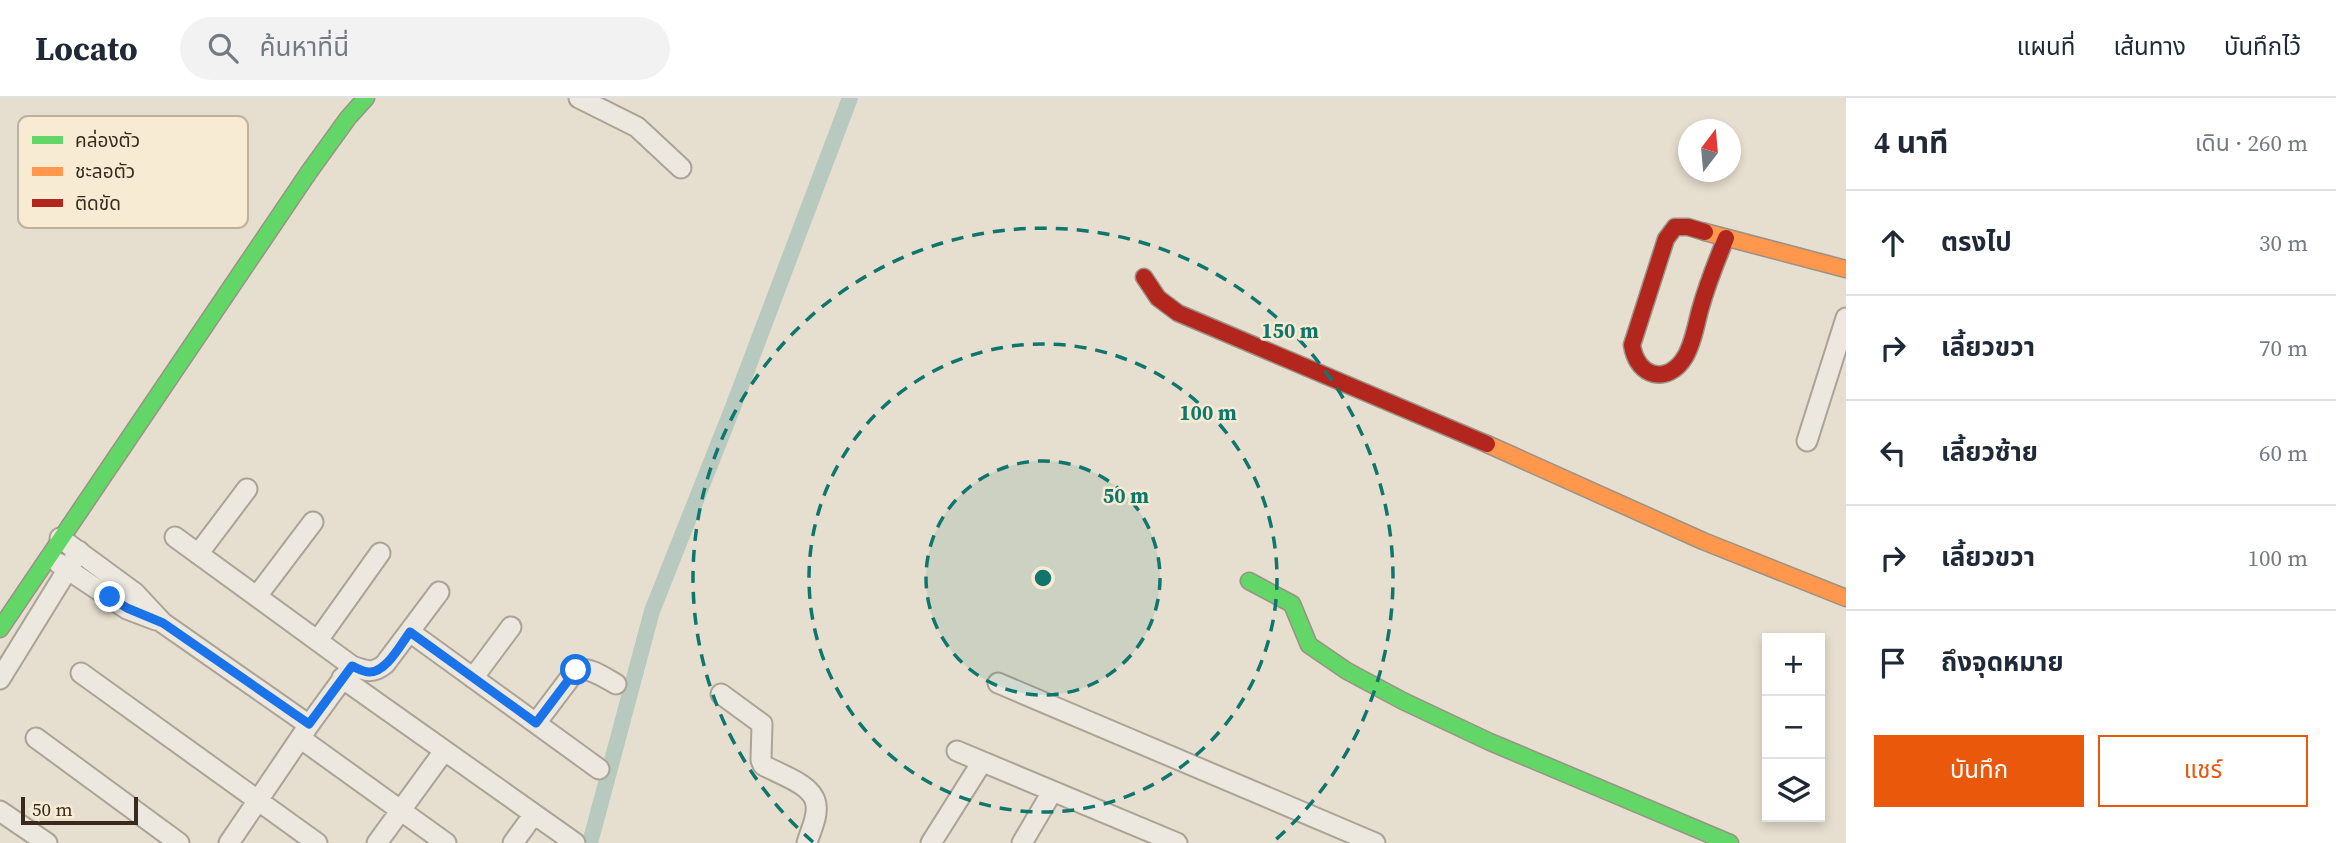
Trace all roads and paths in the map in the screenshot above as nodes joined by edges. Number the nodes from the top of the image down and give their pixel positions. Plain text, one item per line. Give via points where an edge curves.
1 (366, 98) edge
2 (579, 98) edge
3 (681, 168) dead end
4 (1726, 238) junction
5 (1846, 269) edge
6 (1144, 277) dead end
7 (1846, 319) edge
8 (1807, 440) dead end
9 (247, 489) dead end
10 (313, 522) dead end
11 (174, 537) dead end
12 (60, 538) junction
13 (79, 551) junction
14 (380, 553) dead end
15 (198, 554) junction
16 (47, 557) junction
17 (67, 569) junction
18 (1250, 581) dead end
19 (439, 592) dead end
20 (257, 596) junction
21 (1846, 598) edge
22 (163, 623) junction
23 (511, 627) dead end
24 (0, 629) edge
25 (410, 632) junction
26 (318, 640) junction
27 (347, 672) junction
28 (81, 673) dead end
29 (473, 678) junction
30 (0, 679) edge
31 (998, 683) dead end
32 (616, 684) dead end
33 (721, 694) dead end
34 (536, 723) junction
35 (304, 731) junction
36 (36, 738) dead end
37 (444, 751) junction
38 (957, 751) dead end
39 (982, 762) junction
40 (599, 769) dead end
41 (1052, 792) junction
42 (258, 800) junction
43 (0, 811) edge
44 (401, 811) junction
45 (534, 814) junction
46 (1366, 841) edge
47 (47, 843) edge
48 (179, 843) edge
49 (229, 843) edge
50 (317, 843) edge
51 (377, 843) edge
52 (446, 843) edge
53 (513, 843) edge
54 (575, 843) edge
55 (807, 843) edge
56 (931, 843) edge
57 (1022, 843) edge
58 (1177, 843) edge
59 (1730, 843) edge

1 - 12 street via 309,172
2 - 3 street via 637,127
4 - 4 street via 1686,356 1668,374 1645,370 1632,354 1632,345 1670,231 1681,226
4 - 5 street
6 - 21 street via 1161,303 1178,313 1780,574
7 - 8 street
9 - 15 street
10 - 20 street
11 - 15 street
12 - 13 street
12 - 16 street
13 - 17 street
13 - 22 street via 135,593
14 - 26 street
15 - 20 street
16 - 17 street
16 - 24 street
17 - 22 street via 127,608
17 - 30 street
18 - 59 street via 1292,604 1308,645 1347,671 1490,742
19 - 25 street
20 - 26 street
22 - 35 street
23 - 29 street
25 - 27 street via 377,671
25 - 29 street
26 - 27 street
27 - 35 street
27 - 37 street
28 - 42 street
29 - 34 street
31 - 46 street
32 - 34 street via 591,671 576,670
33 - 55 street via 762,724 763,765 813,797 815,815
34 - 40 street
35 - 42 street
35 - 44 street
36 - 48 street
37 - 44 street
37 - 45 street
38 - 39 street
39 - 41 street
39 - 56 street
41 - 57 street
41 - 58 street
42 - 49 street
42 - 50 street
43 - 47 street
44 - 51 street
44 - 52 street
45 - 53 street
45 - 54 street

